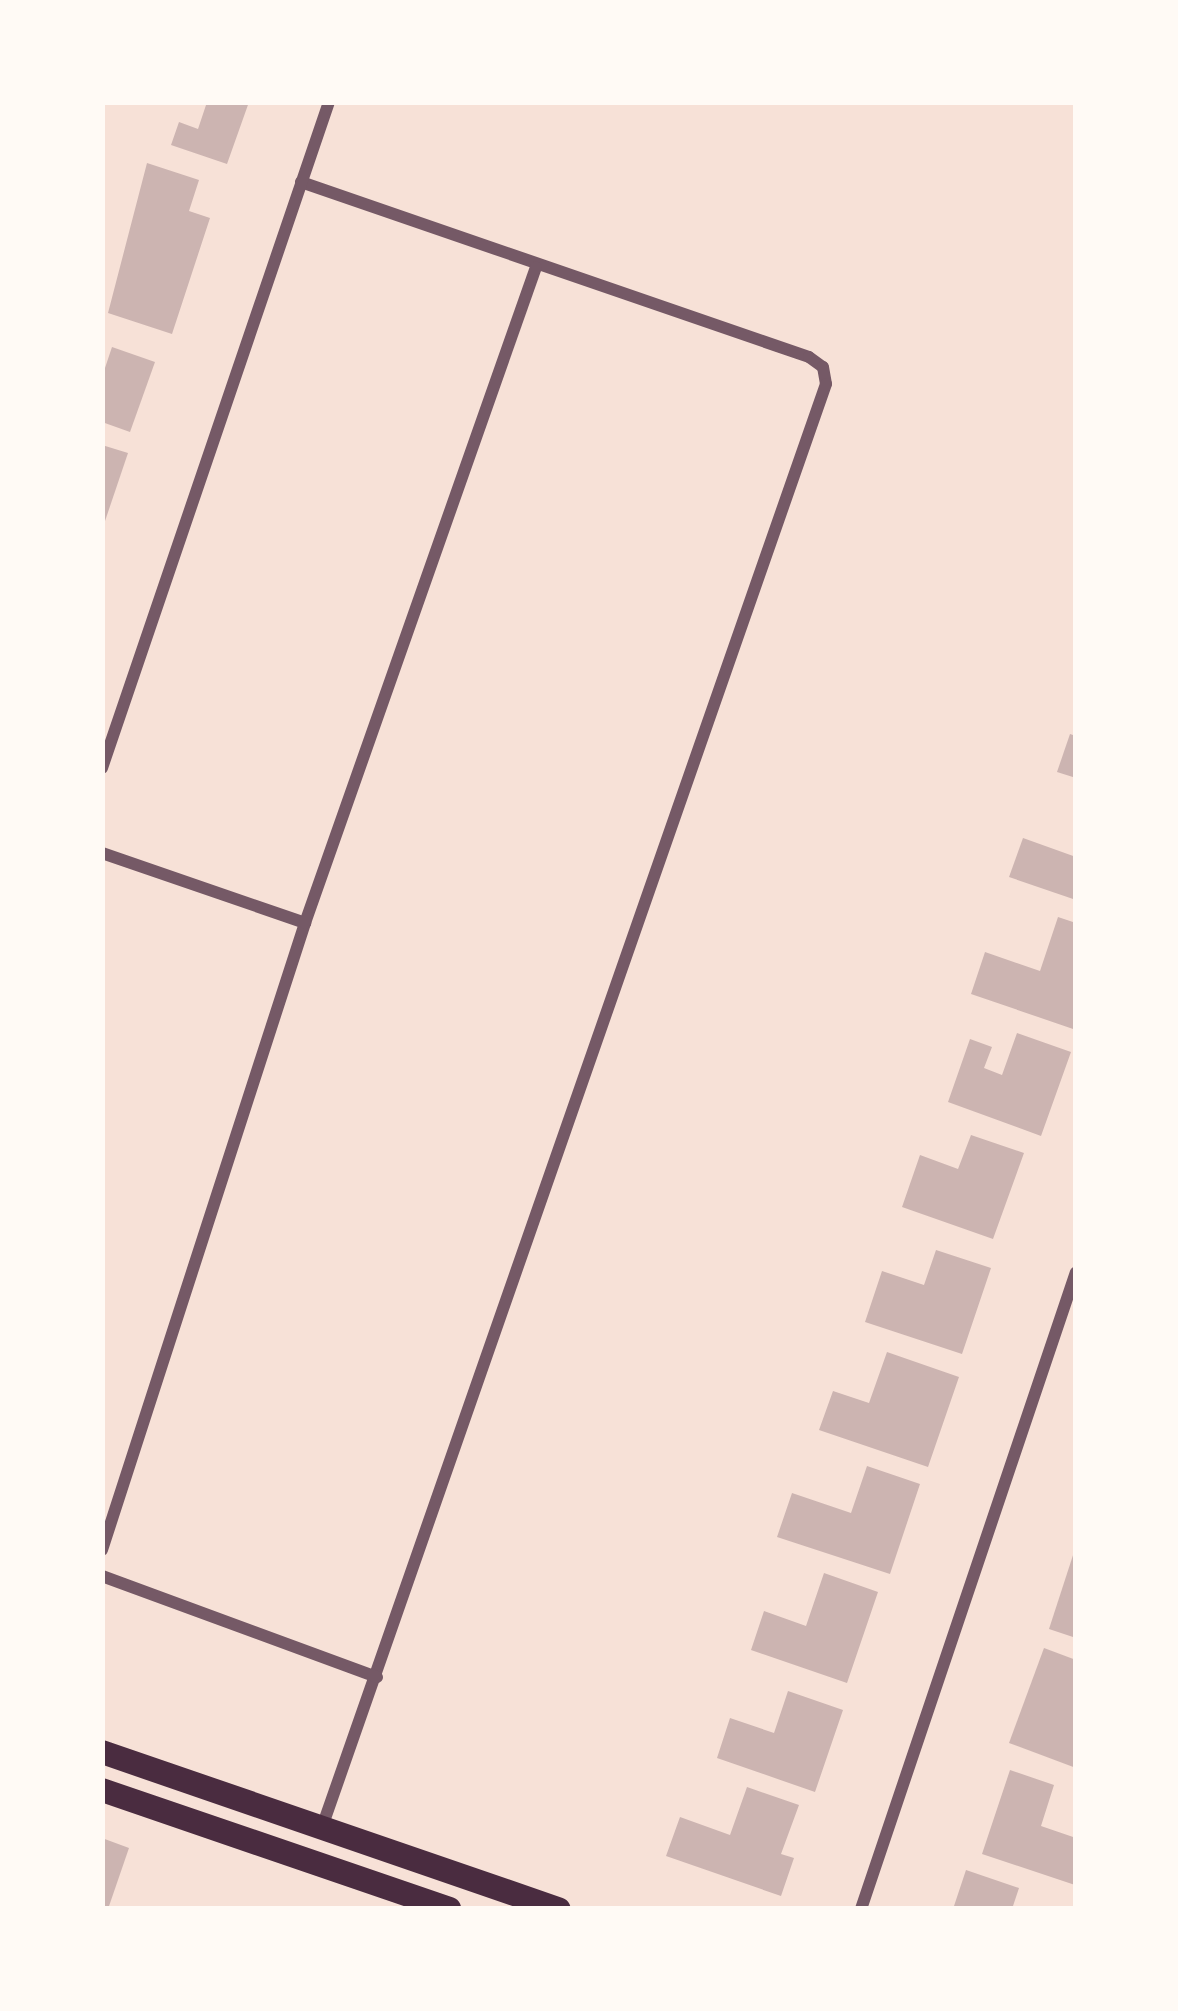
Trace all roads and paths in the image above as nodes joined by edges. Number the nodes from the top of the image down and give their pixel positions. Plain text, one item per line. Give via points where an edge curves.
1 (328, 102) edge
2 (301, 182) junction
3 (536, 267) junction
4 (102, 768) edge
5 (102, 853) edge
6 (305, 923) junction
7 (1076, 1273) edge
8 (102, 1550) edge
9 (102, 1576) edge
10 (376, 1677) junction
11 (102, 1752) edge
12 (102, 1790) edge
13 (322, 1828) junction
14 (519, 1903) edge
15 (449, 1909) edge
16 (559, 1909) edge
17 (861, 1909) edge

1 - 2 street
2 - 3 street
2 - 4 street
3 - 6 street
3 - 10 street via 809,357 824,368 826,385
5 - 6 street
6 - 8 street
7 - 17 street
9 - 10 street
10 - 13 street
11 - 13 main road
12 - 15 main road
13 - 14 main road
14 - 16 main road

